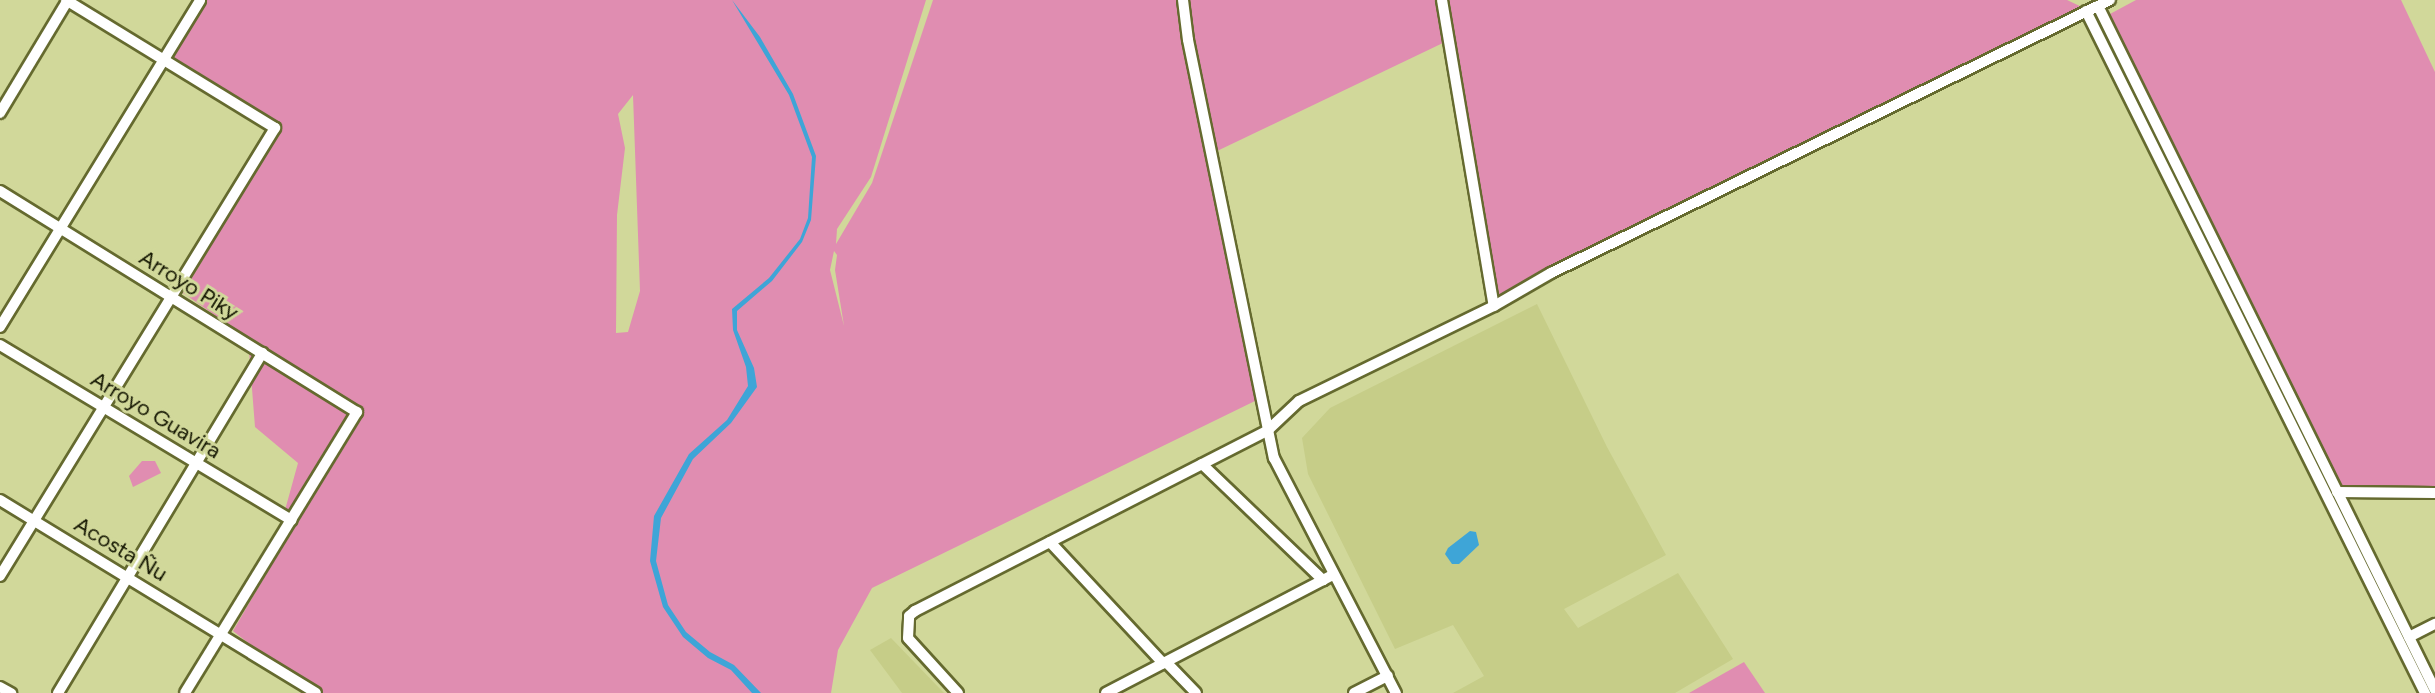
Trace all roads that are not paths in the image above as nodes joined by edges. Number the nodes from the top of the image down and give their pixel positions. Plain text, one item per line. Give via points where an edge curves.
1 (67, 0) edge
2 (200, 0) edge
3 (1183, 0) edge
4 (1442, 0) edge
5 (2110, 0) edge
6 (2098, 6) junction
7 (2086, 11) junction
8 (164, 59) junction
9 (0, 113) edge
10 (0, 191) edge
11 (60, 229) junction
12 (171, 297) junction
13 (1494, 306) junction
14 (0, 327) edge
15 (0, 345) edge
16 (262, 353) junction
17 (104, 407) junction
18 (1267, 431) junction
19 (196, 463) junction
20 (1202, 464) junction
21 (2320, 485) junction
22 (2340, 493) junction
23 (2435, 493) edge
24 (0, 500) edge
25 (34, 520) junction
26 (291, 520) junction
27 (1050, 542) junction
28 (0, 576) edge
29 (127, 576) junction
30 (1328, 577) junction
31 (2435, 624) edge
32 (222, 633) junction
33 (2409, 637) junction
34 (1165, 662) junction
35 (1388, 676) junction
36 (0, 687) edge
37 (2435, 690) edge
38 (11, 693) edge
39 (58, 693) edge
40 (185, 693) edge
41 (315, 693) edge
42 (958, 693) edge
43 (1106, 693) edge
44 (1196, 693) edge
45 (1354, 693) edge
46 (1396, 693) edge
47 (2425, 693) edge

1 - 8 street
1 - 9 street
2 - 8 street
3 - 18 street
4 - 13 street
5 - 6 street
6 - 7 street
6 - 22 street
7 - 13 street via 1551,273
7 - 21 street
8 - 11 street
8 - 12 street via 275,128
10 - 11 street, Arroyo Piky
11 - 12 street, Arroyo Piky
11 - 14 street
12 - 16 street, Arroyo Piky
12 - 17 street
13 - 18 street via 1299,401
15 - 17 street, Arroyo Guavira
16 - 19 street
16 - 26 street, Arroyo Piky via 357,412
17 - 19 street, Arroyo Guavira
17 - 25 street
18 - 20 street
18 - 30 street
19 - 26 street, Arroyo Guavira
19 - 29 street
20 - 27 street
20 - 30 street
21 - 22 street
21 - 47 street
22 - 23 street
22 - 33 street
24 - 25 street, Acosta Ñu
25 - 28 street
25 - 29 street, Acosta Ñu
26 - 32 street
27 - 34 street
27 - 42 street via 909,616 908,638 914,648
29 - 32 street, Acosta Ñu
29 - 39 street
30 - 34 street
30 - 35 street
31 - 33 street
32 - 40 street
32 - 41 street, Acosta Ñu
33 - 37 street
34 - 43 street
34 - 44 street
35 - 45 street
35 - 46 street
36 - 38 street

